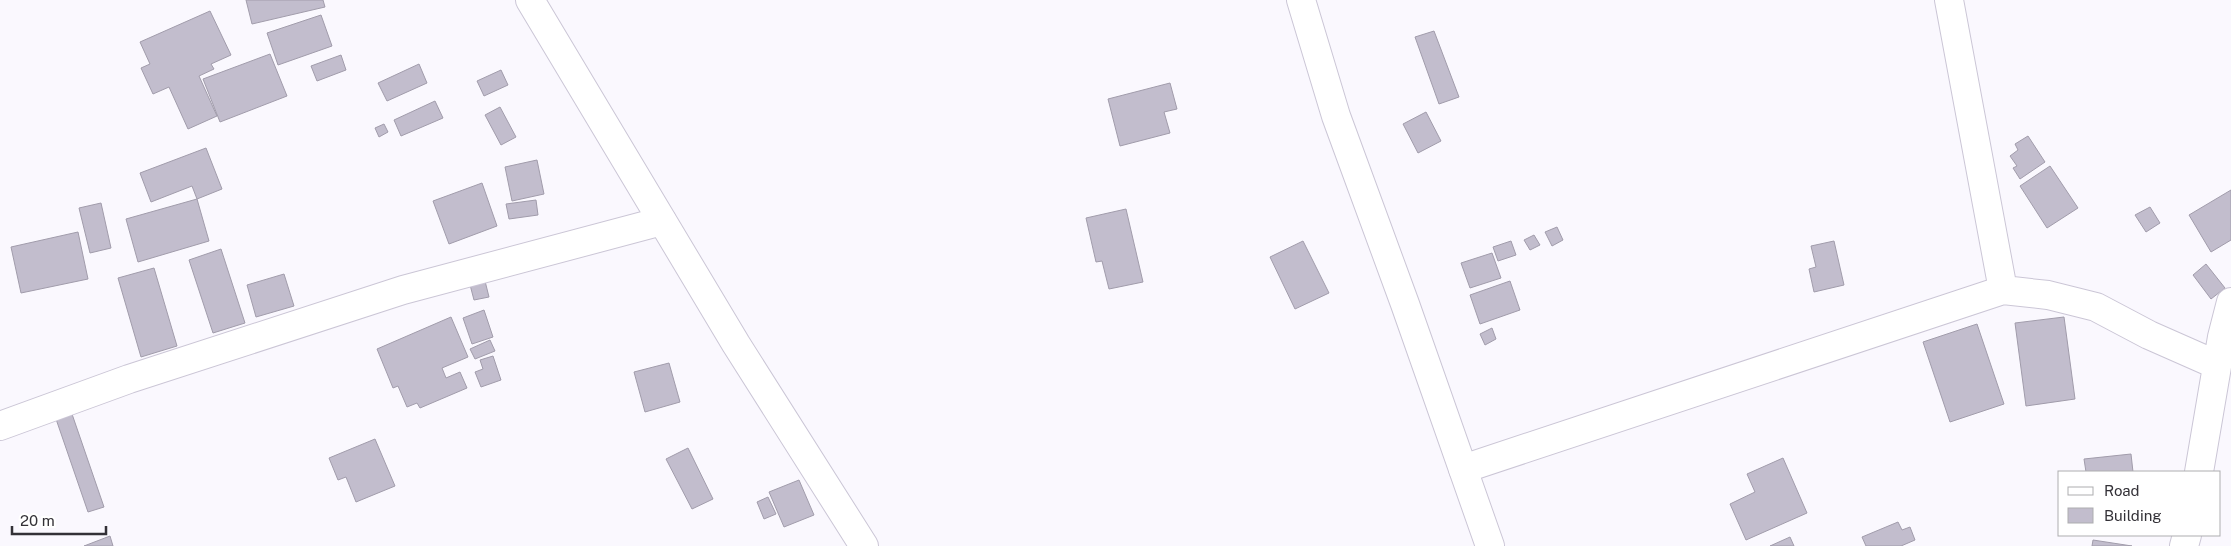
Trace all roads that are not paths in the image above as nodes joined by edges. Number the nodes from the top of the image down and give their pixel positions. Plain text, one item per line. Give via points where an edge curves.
1 (530, 0) edge
2 (1302, 0) edge
3 (1949, 0) edge
4 (662, 220) junction
5 (2003, 290) junction
6 (2231, 302) edge
7 (2217, 365) junction
8 (0, 426) edge
9 (1464, 471) junction
10 (2199, 471) edge
11 (864, 546) edge
12 (1490, 546) edge

1 - 4 street
2 - 9 street via 1336,116
3 - 5 street
4 - 8 street via 403,290 129,379
4 - 11 street
5 - 7 street via 2048,294 2096,307
5 - 9 street
6 - 7 street
7 - 10 street
9 - 12 street

